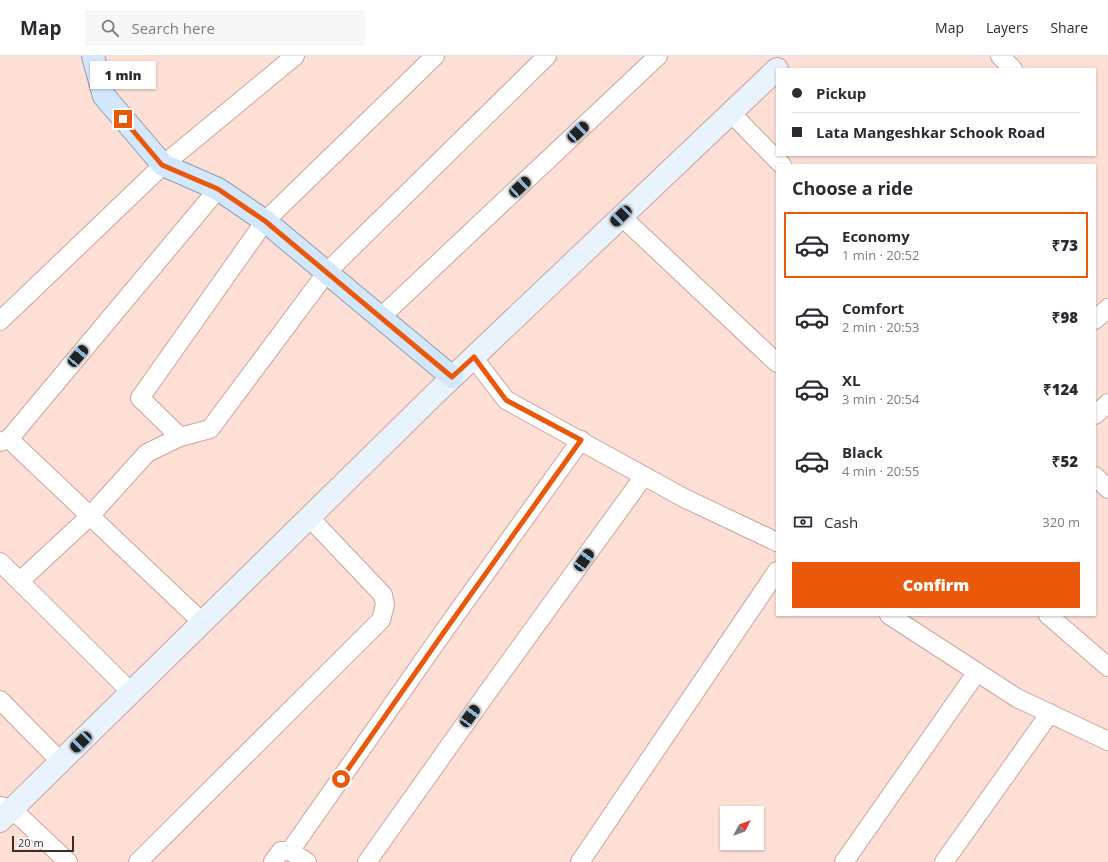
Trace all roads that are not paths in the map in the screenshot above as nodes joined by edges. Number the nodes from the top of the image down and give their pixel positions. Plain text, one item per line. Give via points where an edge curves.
1 (93, 56) edge
2 (295, 56) edge
3 (434, 56) edge
4 (547, 56) edge
5 (658, 56) edge
6 (791, 56) edge
7 (1000, 56) edge
8 (778, 68) edge
9 (1012, 68) edge
10 (776, 70) edge
11 (731, 113) junction
12 (781, 164) edge
13 (162, 165) junction
14 (218, 189) junction
15 (621, 216) junction
16 (265, 221) junction
17 (327, 272) junction
18 (1108, 308) edge
19 (381, 317) junction
20 (1096, 319) edge
21 (0, 321) edge
22 (474, 357) junction
23 (776, 362) edge
24 (452, 377) junction
25 (1108, 404) edge
26 (1096, 414) edge
27 (180, 437) junction
28 (4, 440) edge
29 (581, 440) junction
30 (644, 476) junction
31 (1096, 477) edge
32 (1108, 489) edge
33 (90, 516) junction
34 (309, 517) junction
35 (776, 542) edge
36 (0, 562) edge
37 (776, 572) edge
38 (20, 581) junction
39 (891, 616) edge
40 (1049, 616) edge
41 (202, 622) junction
42 (1108, 667) edge
43 (977, 672) junction
44 (131, 692) junction
45 (0, 700) edge
46 (1050, 713) junction
47 (1108, 741) edge
48 (60, 761) junction
49 (4, 812) edge
50 (290, 851) junction
51 (68, 862) edge
52 (138, 862) edge
53 (273, 862) edge
54 (308, 862) edge
55 (366, 862) edge
56 (580, 862) edge
57 (844, 862) edge
58 (944, 862) edge

1 - 13 main road via 104,96
2 - 13 street
3 - 16 street
4 - 17 street
5 - 19 street
6 - 8 main road
7 - 9 street
10 - 11 main road
11 - 12 street
11 - 15 main road
13 - 14 main road
13 - 21 street
14 - 16 main road
14 - 28 street
15 - 22 main road
15 - 23 street
16 - 17 main road
16 - 27 street via 140,398
17 - 19 main road
17 - 27 street via 210,429
18 - 20 street
19 - 24 main road
22 - 24 main road
22 - 29 street via 506,400
24 - 34 main road
25 - 26 street
27 - 33 street via 147,453
28 - 33 street
29 - 30 street
29 - 50 street
30 - 35 street
30 - 55 street
31 - 32 street
33 - 38 street
33 - 41 street
34 - 41 main road
34 - 52 street via 383,595 385,605 381,620
36 - 38 street
37 - 56 street
38 - 44 street
39 - 43 street
40 - 42 street
41 - 44 main road
43 - 46 street via 1017,698
43 - 57 street
44 - 48 main road
45 - 48 street
46 - 47 street
46 - 58 street
48 - 49 main road
49 - 51 street
50 - 53 street via 281,851
50 - 54 street

